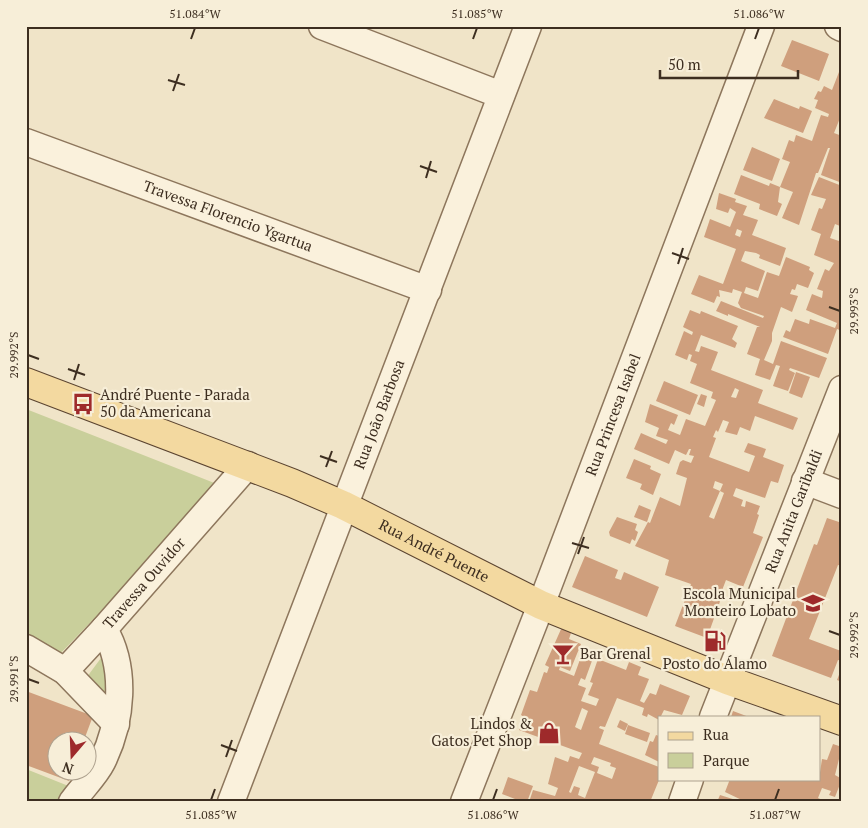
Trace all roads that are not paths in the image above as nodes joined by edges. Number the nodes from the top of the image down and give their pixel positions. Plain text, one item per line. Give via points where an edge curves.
1 (322, 26) edge
2 (528, 26) edge
3 (761, 26) edge
4 (838, 26) edge
5 (842, 28) edge
6 (502, 95) junction
7 (26, 142) edge
8 (428, 290) junction
9 (26, 382) edge
10 (842, 389) edge
11 (248, 465) junction
12 (805, 481) junction
13 (842, 495) edge
14 (342, 505) junction
15 (541, 605) junction
16 (104, 629) junction
17 (26, 648) edge
18 (65, 671) junction
19 (727, 680) junction
20 (714, 716) edge
21 (842, 721) edge
22 (116, 724) junction
23 (690, 780) edge
24 (72, 802) edge
25 (231, 802) edge
26 (464, 802) edge
27 (682, 802) edge

1 - 6 street
2 - 6 street, Rua João Barbosa
3 - 15 street, Rua Princesa Isabel
4 - 5 street
6 - 8 street, Rua João Barbosa
7 - 8 street, Travessa Florencio Ygartua
8 - 14 street, Rua João Barbosa
9 - 11 main road, Rua André Puente
10 - 12 street, Rua Anita Garibaldi
11 - 14 main road, Rua André Puente
11 - 16 street, Travessa Ouvidor
12 - 13 street
12 - 19 street, Rua Anita Garibaldi
14 - 15 main road, Rua André Puente
14 - 25 street, Rua João Barbosa
15 - 19 main road, Rua André Puente
15 - 26 street, Rua Princesa Isabel
16 - 18 street
16 - 22 street, Travessa Ouvidor via 114,645 120,682
17 - 18 street
18 - 22 street
19 - 20 street, Rua Anita Garibaldi
19 - 21 main road, Rua André Puente
22 - 24 street, Travessa Ouvidor via 102,763
23 - 27 street

